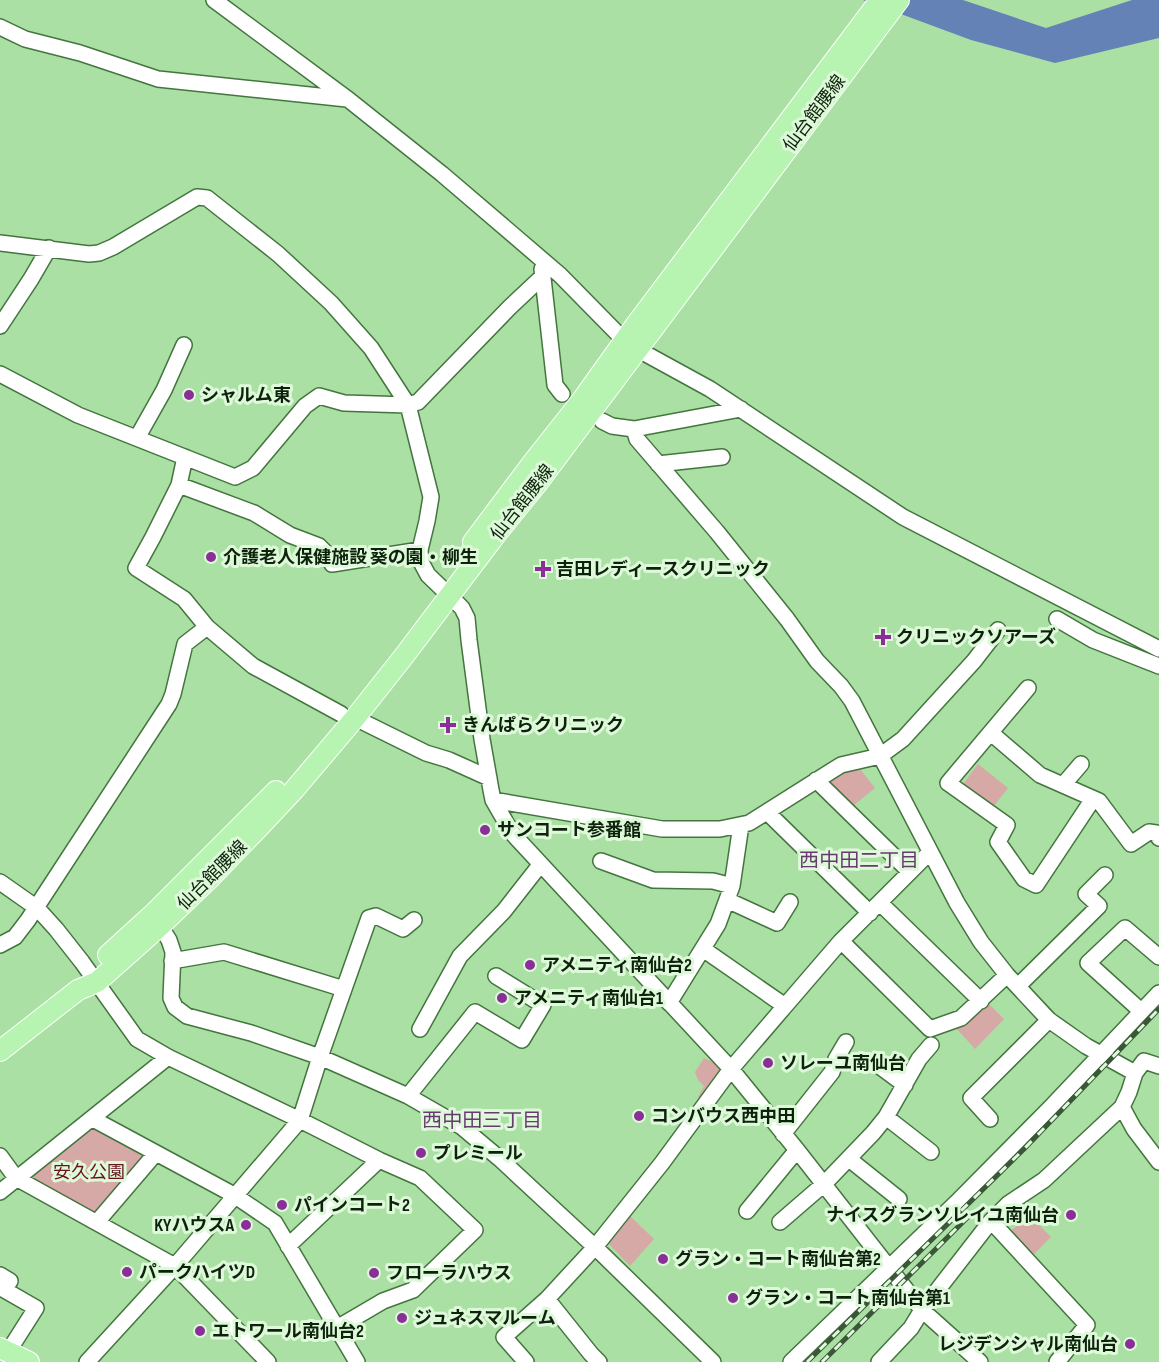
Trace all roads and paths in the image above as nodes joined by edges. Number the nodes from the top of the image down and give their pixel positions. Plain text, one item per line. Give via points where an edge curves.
1 (214, 0) edge
2 (880, 0) edge
3 (899, 0) edge
4 (0, 27) edge
5 (349, 100) junction
6 (0, 243) edge
7 (49, 248) junction
8 (540, 257) junction
9 (543, 276) junction
10 (0, 326) edge
11 (643, 328) junction
12 (184, 345) dead end
13 (631, 345) junction
14 (0, 374) edge
15 (562, 394) dead end
16 (408, 405) junction
17 (741, 409) junction
18 (602, 422) dead end
19 (634, 429) junction
20 (137, 438) junction
21 (185, 457) junction
22 (722, 457) dead end
23 (658, 464) junction
24 (179, 484) junction
25 (420, 550) junction
26 (445, 591) junction
27 (1057, 620) dead end
28 (207, 627) junction
29 (998, 630) dead end
30 (1159, 649) edge
31 (1159, 666) edge
32 (1028, 688) dead end
33 (348, 716) junction
34 (991, 733) junction
35 (879, 756) junction
36 (1081, 764) dead end
37 (489, 778) junction
38 (816, 780) junction
39 (1063, 785) junction
40 (1093, 799) junction
41 (494, 800) junction
42 (767, 812) junction
43 (741, 825) junction
44 (1159, 838) edge
45 (930, 852) junction
46 (601, 861) dead end
47 (540, 865) junction
48 (909, 871) junction
49 (1105, 875) dead end
50 (0, 882) edge
51 (730, 893) junction
52 (790, 902) dead end
53 (37, 908) junction
54 (875, 908) junction
55 (414, 920) dead end
56 (160, 926) junction
57 (841, 941) junction
58 (0, 945) edge
59 (703, 949) junction
60 (1159, 957) edge
61 (172, 961) junction
62 (496, 976) dead end
63 (93, 977) junction
64 (1012, 980) junction
65 (344, 989) junction
66 (1159, 993) edge
67 (981, 1001) junction
68 (669, 1003) junction
69 (785, 1006) junction
70 (1141, 1011) junction
71 (1048, 1020) junction
72 (420, 1029) dead end
73 (846, 1042) dead end
74 (931, 1045) dead end
75 (0, 1051) edge
76 (1101, 1054) junction
77 (168, 1057) junction
78 (320, 1057) junction
79 (878, 1065) dead end
80 (1159, 1066) edge
81 (731, 1069) junction
82 (1135, 1073) junction
83 (905, 1085) junction
84 (408, 1096) junction
85 (1122, 1107) junction
86 (886, 1117) junction
87 (93, 1119) junction
88 (990, 1119) dead end
89 (300, 1120) junction
90 (783, 1134) junction
91 (797, 1150) junction
92 (931, 1152) dead end
93 (156, 1153) junction
94 (0, 1156) edge
95 (849, 1159) junction
96 (379, 1160) junction
97 (1159, 1162) edge
98 (16, 1178) junction
99 (824, 1184) junction
100 (0, 1192) edge
101 (234, 1195) junction
102 (898, 1199) dead end
103 (747, 1211) dead end
104 (991, 1221) junction
105 (97, 1222) junction
106 (780, 1222) dead end
107 (288, 1246) junction
108 (595, 1246) junction
109 (175, 1266) junction
110 (890, 1268) junction
111 (0, 1275) edge
112 (547, 1299) junction
113 (922, 1310) junction
114 (337, 1328) junction
115 (4, 1350) edge
116 (29, 1362) edge
117 (87, 1362) edge
118 (268, 1362) edge
119 (357, 1362) edge
120 (526, 1362) edge
121 (599, 1362) edge
122 (713, 1362) edge
123 (791, 1362) edge
124 (879, 1362) edge
125 (980, 1362) edge
126 (1057, 1362) edge

1 - 5 street
2 - 11 main road, 仙台館腰線
3 - 11 main road, 仙台館腰線
4 - 5 street via 25,39 158,79
5 - 8 street
6 - 7 street
7 - 10 street
7 - 16 street via 99,253 197,197 207,198 278,254 331,303 371,348
8 - 9 street
8 - 13 street
9 - 15 street via 555,385
9 - 16 street via 418,402
11 - 13 main road, 仙台館腰線
12 - 20 street
13 - 17 street
13 - 26 main road, 仙台館腰線 via 547,471
14 - 20 street via 78,415
16 - 21 street via 344,403 319,396 305,406 252,468 235,477
16 - 25 street via 431,496
17 - 19 street
17 - 30 street via 903,517
18 - 19 street
19 - 23 street via 637,439
20 - 21 street
21 - 24 street
22 - 23 street
23 - 35 street via 852,701
24 - 25 street via 254,513 290,535 319,546 332,564
24 - 28 street via 136,568 184,600
25 - 26 street via 428,575
26 - 33 main road, 仙台館腰線 via 404,656
26 - 37 street via 467,618
27 - 31 street via 1093,640
28 - 33 street via 252,666
28 - 53 street via 185,644 169,704
29 - 35 street via 903,739
32 - 34 street
33 - 37 street
33 - 56 main road, 仙台館腰線 via 294,790
33 - 63 main road, 仙台館腰線
34 - 39 street via 1040,775
34 - 40 street via 948,783 1007,825 998,842 1024,879 1036,885
35 - 38 street via 841,765
35 - 45 street
36 - 39 street
37 - 41 street
38 - 42 street
38 - 48 street
39 - 40 street
40 - 44 street via 1099,801 1131,844 1149,832
41 - 43 street via 662,829
41 - 47 street via 512,833
42 - 43 street
42 - 54 street
43 - 51 street
45 - 48 street
45 - 64 street via 981,942
46 - 51 street via 653,880 713,881
47 - 68 street
47 - 72 street via 504,911 460,956
48 - 54 street
49 - 64 street via 1086,894 1099,906
50 - 53 street
51 - 52 street via 777,923
51 - 59 street
53 - 58 street via 15,937
53 - 63 street
54 - 57 street
54 - 67 street
55 - 65 street via 403,929 376,916 369,918
56 - 61 street via 169,940
56 - 63 main road, 仙台館腰線
57 - 67 street via 930,1029 961,1018
57 - 69 street
59 - 68 street
59 - 69 street
60 - 70 street via 1125,928 1088,963
61 - 65 street via 224,952
61 - 78 street via 171,998 187,1016
62 - 84 street via 543,1005 522,1040 475,1012
63 - 75 main road, 仙台館腰線
63 - 77 street via 137,1039
64 - 67 street
64 - 71 street
65 - 78 street
66 - 70 street
68 - 81 street
69 - 81 street
70 - 76 street
71 - 76 street
71 - 88 street via 971,1098
73 - 90 street via 832,1072
74 - 83 street
76 - 82 street
76 - 110 street
77 - 87 street
77 - 89 street
78 - 84 street
78 - 89 street
79 - 83 street
80 - 82 street via 1144,1061
81 - 90 street
81 - 108 street
82 - 85 street
83 - 86 street
84 - 108 street via 462,1127
85 - 97 street
85 - 104 street via 1044,1180 1008,1204
86 - 92 street
86 - 95 street
87 - 93 street
87 - 98 street
89 - 96 street
89 - 101 street
90 - 91 street
91 - 99 street
91 - 103 street
93 - 101 street
93 - 105 street
94 - 98 street
95 - 99 street
95 - 102 street
96 - 107 street
96 - 114 street via 420,1178 475,1230 412,1290 383,1301
98 - 100 street
98 - 105 street
99 - 106 street
99 - 110 street
101 - 107 street via 275,1223
101 - 109 street
104 - 113 street
104 - 126 street via 1087,1325
105 - 109 street
107 - 114 street
108 - 112 street
108 - 122 street
109 - 117 street
109 - 118 street
110 - 113 street
110 - 123 street
111 - 115 street via 10,1281 3,1289 36,1308
112 - 120 street via 504,1337
112 - 121 street
113 - 124 street
113 - 125 street
114 - 119 street
115 - 116 main road

